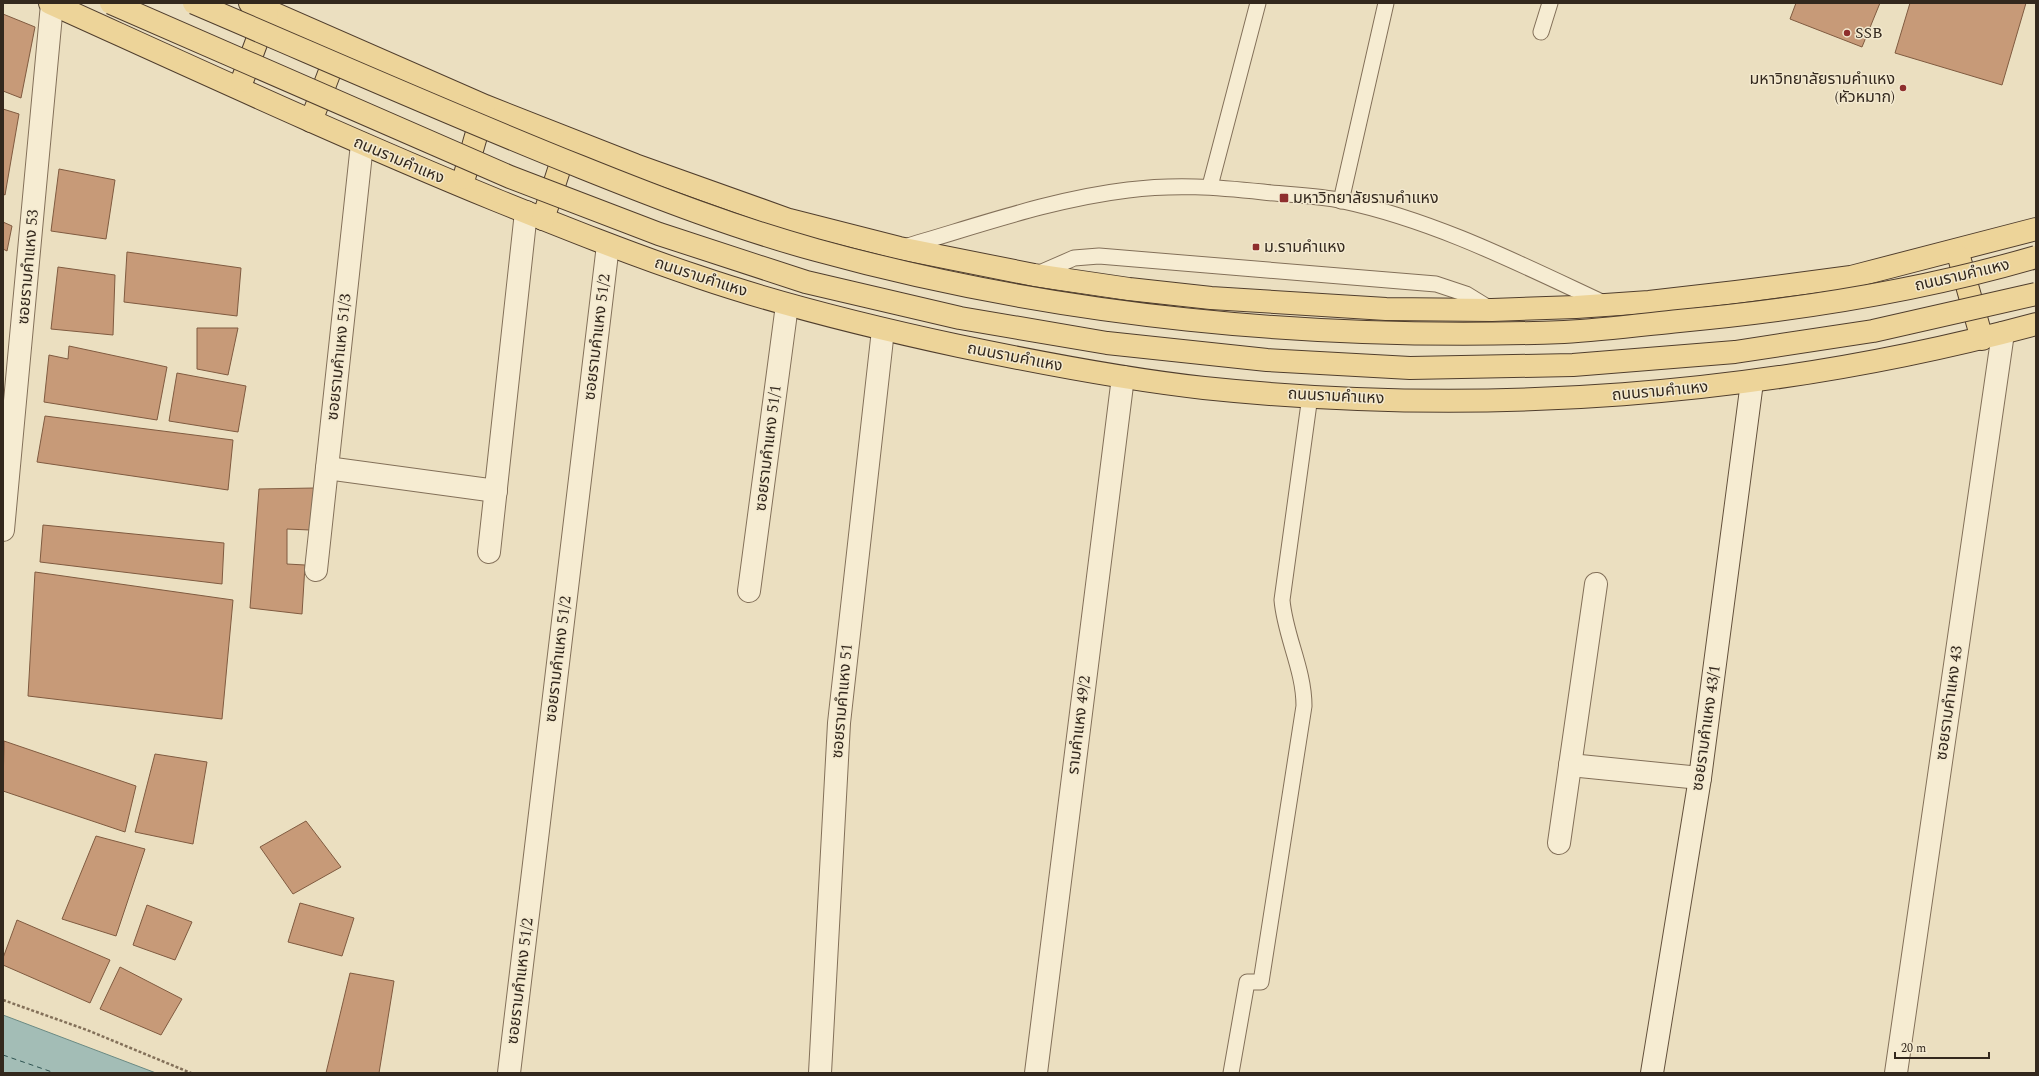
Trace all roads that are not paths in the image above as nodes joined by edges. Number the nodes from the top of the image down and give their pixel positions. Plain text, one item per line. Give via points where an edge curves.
1 (51, 3) edge
2 (110, 3) edge
3 (194, 3) edge
4 (1258, 3) edge
5 (1386, 3) edge
6 (1550, 3) edge
7 (259, 7) edge
8 (1541, 32) dead end
9 (341, 42) junction
10 (239, 88) junction
11 (485, 106) junction
12 (311, 121) junction
13 (569, 139) junction
14 (362, 144) junction
15 (462, 186) junction
16 (1210, 186) junction
17 (1341, 200) junction
18 (534, 215) junction
19 (2036, 230) edge
20 (608, 245) junction
21 (899, 248) junction
22 (1956, 251) junction
23 (2036, 257) edge
24 (1034, 275) junction
25 (2036, 294) edge
26 (787, 305) junction
27 (1608, 305) junction
28 (1492, 310) junction
29 (2036, 324) edge
30 (883, 330) junction
31 (2003, 333) junction
32 (1982, 339) junction
33 (1122, 377) junction
34 (1752, 382) junction
35 (1310, 396) junction
36 (327, 468) junction
37 (496, 491) junction
38 (3, 530) edge
39 (489, 552) dead end
40 (316, 570) dead end
41 (1596, 584) dead end
42 (749, 591) dead end
43 (1570, 765) junction
44 (1700, 778) junction
45 (1559, 843) dead end
46 (509, 1073) edge
47 (820, 1073) edge
48 (1036, 1073) edge
49 (1231, 1073) edge
50 (1652, 1073) edge
51 (1896, 1073) edge

1 - 10 main road, ถนนรามคำแหง
1 - 38 street, ซอยรามคำแหง 53
2 - 25 main road, ถนนรามคำแหง, bridge via 510,177 659,234 806,282 960,318 1107,343 1267,360 1410,368 1573,365 1735,352 1866,332
3 - 23 main road, ถนนรามคำแหง, bridge via 510,139 680,207 815,250 967,286 1111,312 1268,326 1408,334 1568,332 1734,316 1865,297
4 - 16 lane
5 - 17 lane
6 - 8 lane
7 - 9 main road, ถนนรามคำแหง
7 - 10 main road
9 - 11 main road, ถนนรามคำแหง
9 - 12 main road
10 - 12 main road, ถนนรามคำแหง
11 - 13 main road, ถนนรามคำแหง
11 - 15 main road
12 - 14 main road, ถนนรามคำแหง
13 - 18 main road
13 - 21 main road, ถนนรามคำแหง via 789,220
14 - 15 main road, ถนนรามคำแหง
14 - 36 street, ซอยรามคำแหง 51/3
15 - 18 main road, ถนนรามคำแหง
16 - 17 lane
16 - 21 lane via 1126,190 1084,198
17 - 27 lane via 1486,248
18 - 20 main road, ถนนรามคำแหง
18 - 37 street
19 - 22 main road, ถนนรามคำแหง
20 - 26 main road, ถนนรามคำแหง
20 - 46 street, ซอยรามคำแหง 51/2
21 - 24 main road, ถนนรามคำแหง
22 - 27 main road, ถนนรามคำแหง via 1851,276 1736,292
22 - 32 main road
24 - 28 main road, ถนนรามคำแหง via 1211,298 1386,309
24 - 28 lane via 1074,258 1099,256 1436,284 1460,291
26 - 30 main road, ถนนรามคำแหง
26 - 42 street, ซอยรามคำแหง 51/1
27 - 28 main road, ถนนรามคำแหง
29 - 31 main road, ถนนรามคำแหง
30 - 33 main road, ถนนรามคำแหง
30 - 47 street, ซอยรามคำแหง 51 via 838,723
31 - 32 main road, ถนนรามคำแหง
31 - 51 street, ซอยรามคำแหง 43
32 - 34 main road, ถนนรามคำแหง via 1870,362
33 - 35 main road, ถนนรามคำแหง via 1204,388
33 - 48 street, รามคำแหง 49/2
34 - 35 main road, ถนนรามคำแหง via 1642,394 1539,400 1432,401
34 - 44 street, ซอยรามคำแหง 43/1
35 - 49 lane via 1282,600 1284,619 1304,688 1304,706 1261,982 1247,982
36 - 37 street
36 - 40 street, ซอยรามคำแหง 51/3
37 - 39 street
41 - 43 street
43 - 44 street
43 - 45 street
44 - 50 street, ซอยรามคำแหง 43/1

